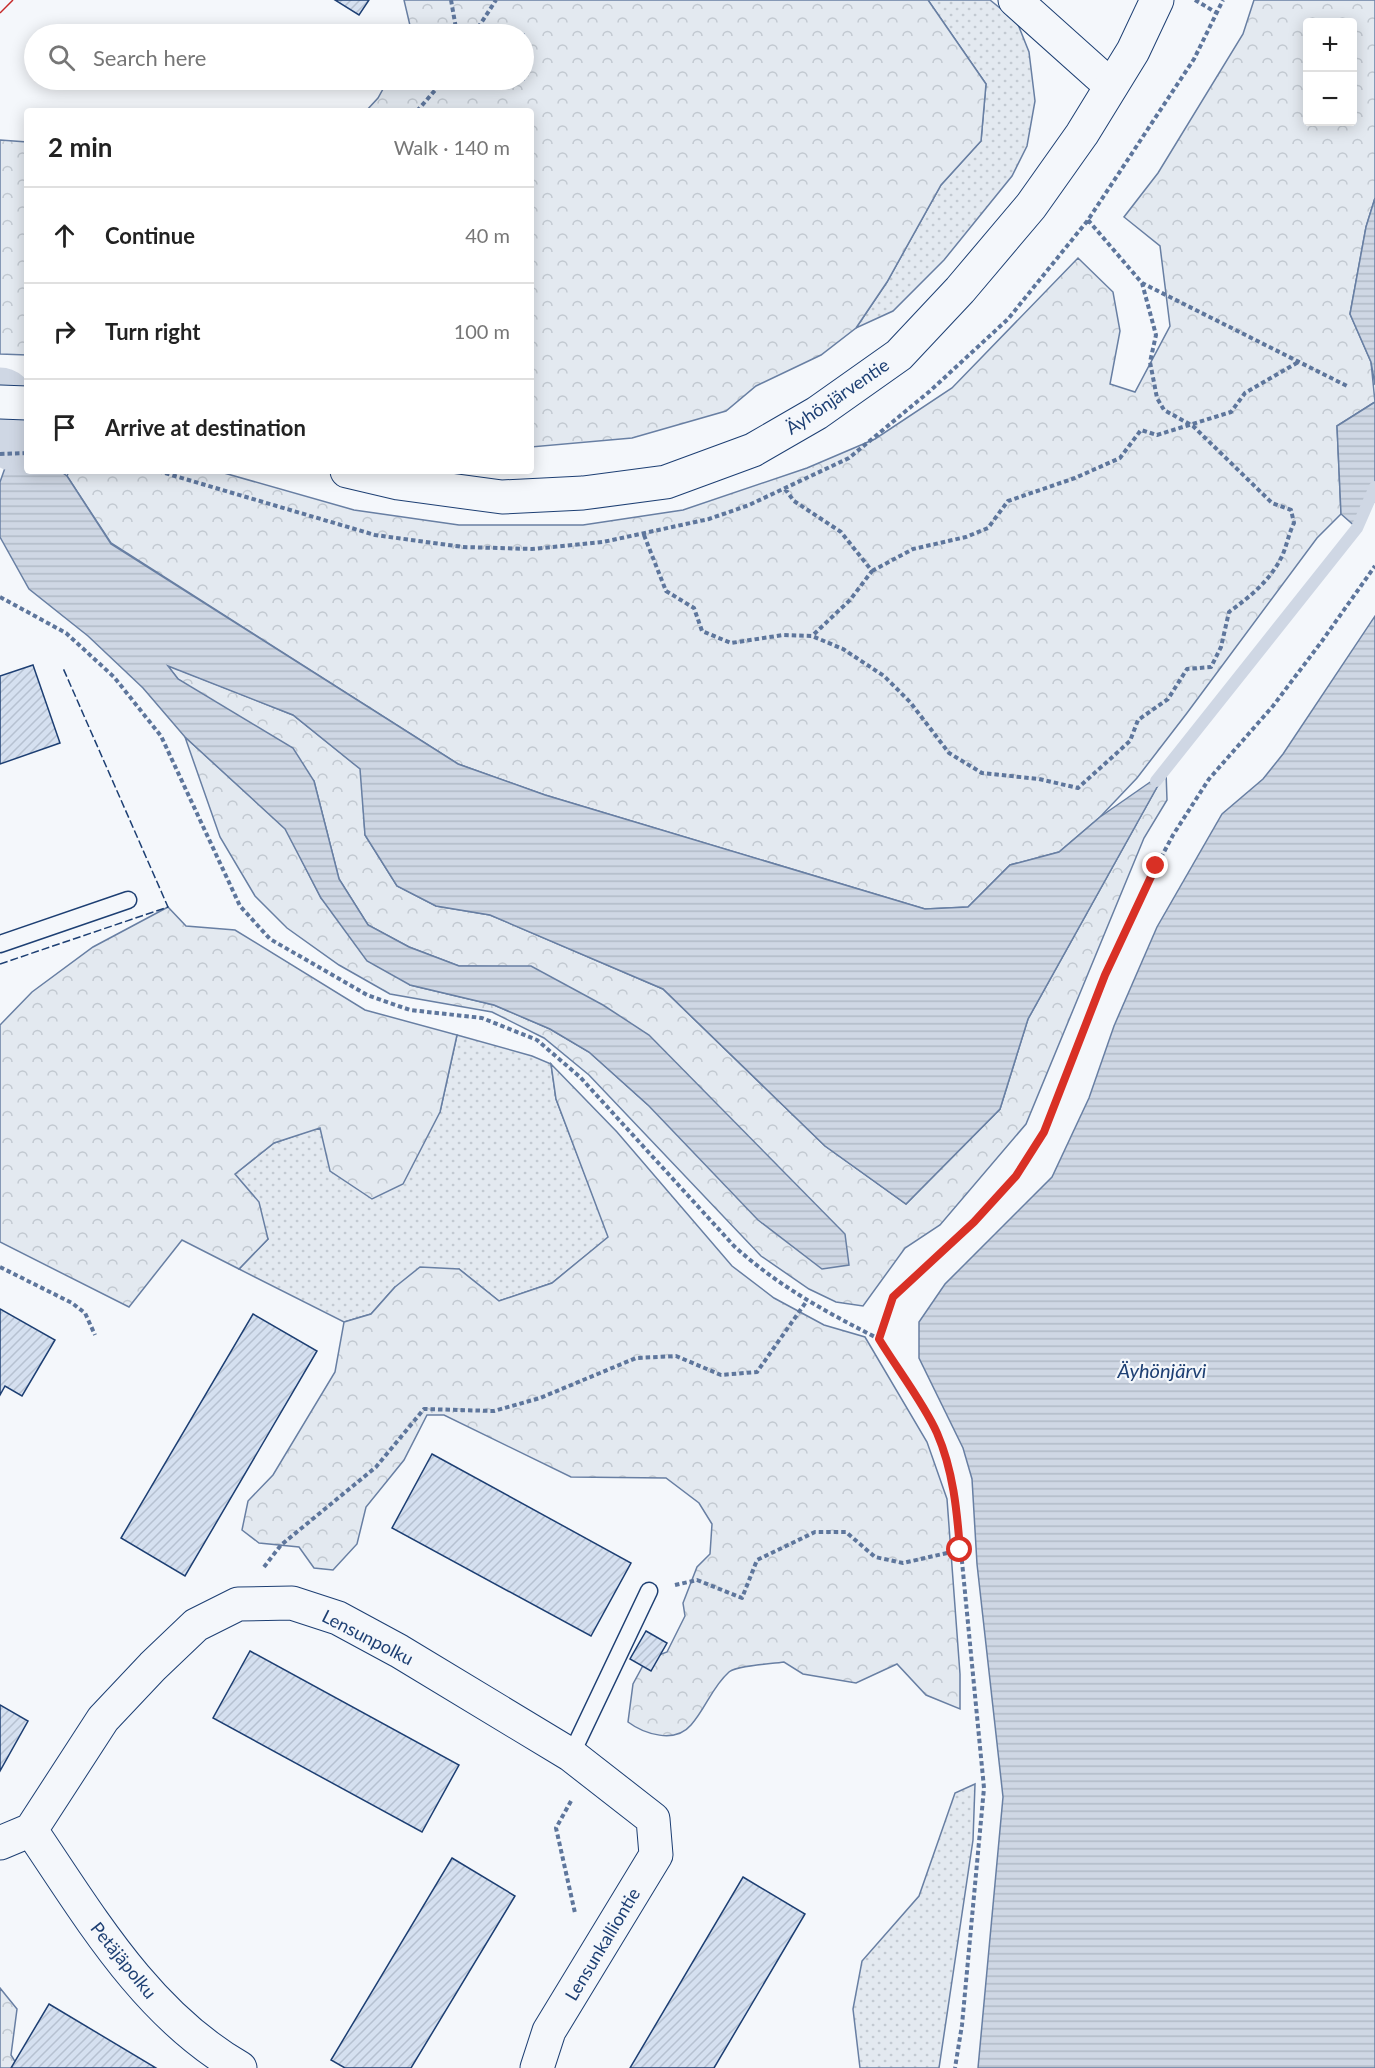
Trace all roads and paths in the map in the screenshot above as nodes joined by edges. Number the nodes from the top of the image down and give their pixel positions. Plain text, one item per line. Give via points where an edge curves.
1 (451, 0) edge
2 (496, 0) edge
3 (1015, 0) edge
4 (1157, 0) edge
5 (1195, 0) edge
6 (1222, 0) edge
7 (1217, 13) junction
8 (455, 24) edge
9 (480, 24) edge
10 (1111, 86) junction
11 (435, 90) edge
12 (420, 108) edge
13 (1088, 220) junction
14 (1142, 283) junction
15 (1300, 361) junction
16 (1347, 386) dead end
17 (0, 402) edge
18 (24, 402) edge
19 (1193, 426) junction
20 (24, 453) edge
21 (0, 454) edge
22 (168, 474) edge
23 (360, 474) edge
24 (784, 489) junction
25 (644, 535) junction
26 (1375, 566) edge
27 (872, 571) junction
28 (0, 597) edge
29 (812, 636) junction
30 (128, 900) dead end
31 (0, 945) edge
32 (0, 1267) edge
33 (806, 1302) junction
34 (95, 1335) dead end
35 (879, 1339) junction
36 (960, 1550) junction
37 (650, 1591) joint
38 (237, 1604) junction
39 (580, 1762) junction
40 (653, 1820) joint
41 (31, 1830) junction
42 (0, 1843) edge
43 (571, 1921) dead end
44 (240, 2068) edge
45 (537, 2068) edge
46 (955, 2068) edge

1 - 8 path
2 - 9 path
3 - 10 street
4 - 10 street, Äyhönjärventie
5 - 7 path
6 - 7 path
7 - 13 path via 1194,59
10 - 23 street, Äyhönjärventie via 1031,206 899,355 818,413 753,450 666,482 571,494 502,497
11 - 12 path
13 - 14 path
13 - 24 path via 1008,319 930,392 849,458
14 - 15 path
14 - 19 path via 1156,336 1150,362 1157,398 1164,410
15 - 16 path
15 - 19 path via 1245,393 1231,412
17 - 18 street
19 - 27 path via 1157,435 1141,430 1120,458 1008,501 988,528 913,549
19 - 29 path via 1272,503 1291,510 1294,523 1283,553 1262,588 1229,612 1211,667 1187,669 1168,699 1138,720 1130,741 1078,788 982,773 949,753 910,702 884,676 843,649
20 - 21 path
22 - 25 path via 375,535 463,547 532,549
24 - 25 path via 710,519
24 - 27 path via 794,501 842,532
25 - 29 path via 666,591 694,608 702,631 731,643 783,635
26 - 35 path via 1308,660 1209,779 1173,836 1105,975 1044,1132 1016,1176 974,1222 893,1297
27 - 29 path via 850,600
28 - 33 path via 66,633 114,677 148,719 161,736 240,906 270,939 367,995 410,1010 482,1018 537,1040 580,1077 734,1246
30 - 31 lane
32 - 34 path via 85,1312
33 - 35 path
33 - 38 path via 757,1372 721,1376 676,1356 636,1358 540,1398 494,1411 424,1408 376,1467 281,1545
35 - 36 path via 937,1432 957,1510
36 - 37 path via 903,1563 875,1557 846,1532 815,1532 758,1560 742,1598 697,1580
36 - 46 path via 984,1788
37 - 39 lane
38 - 39 street, Lensunpolku via 292,1603 338,1618
38 - 41 street, Lensunpolku via 196,1625 103,1719
39 - 40 street, Lensunpolku
39 - 43 path via 556,1828 576,1911
40 - 45 street, Lensunkalliontie via 656,1855 549,2031
41 - 42 street
41 - 44 street, Petäjäpolku via 116,1956 216,2054

